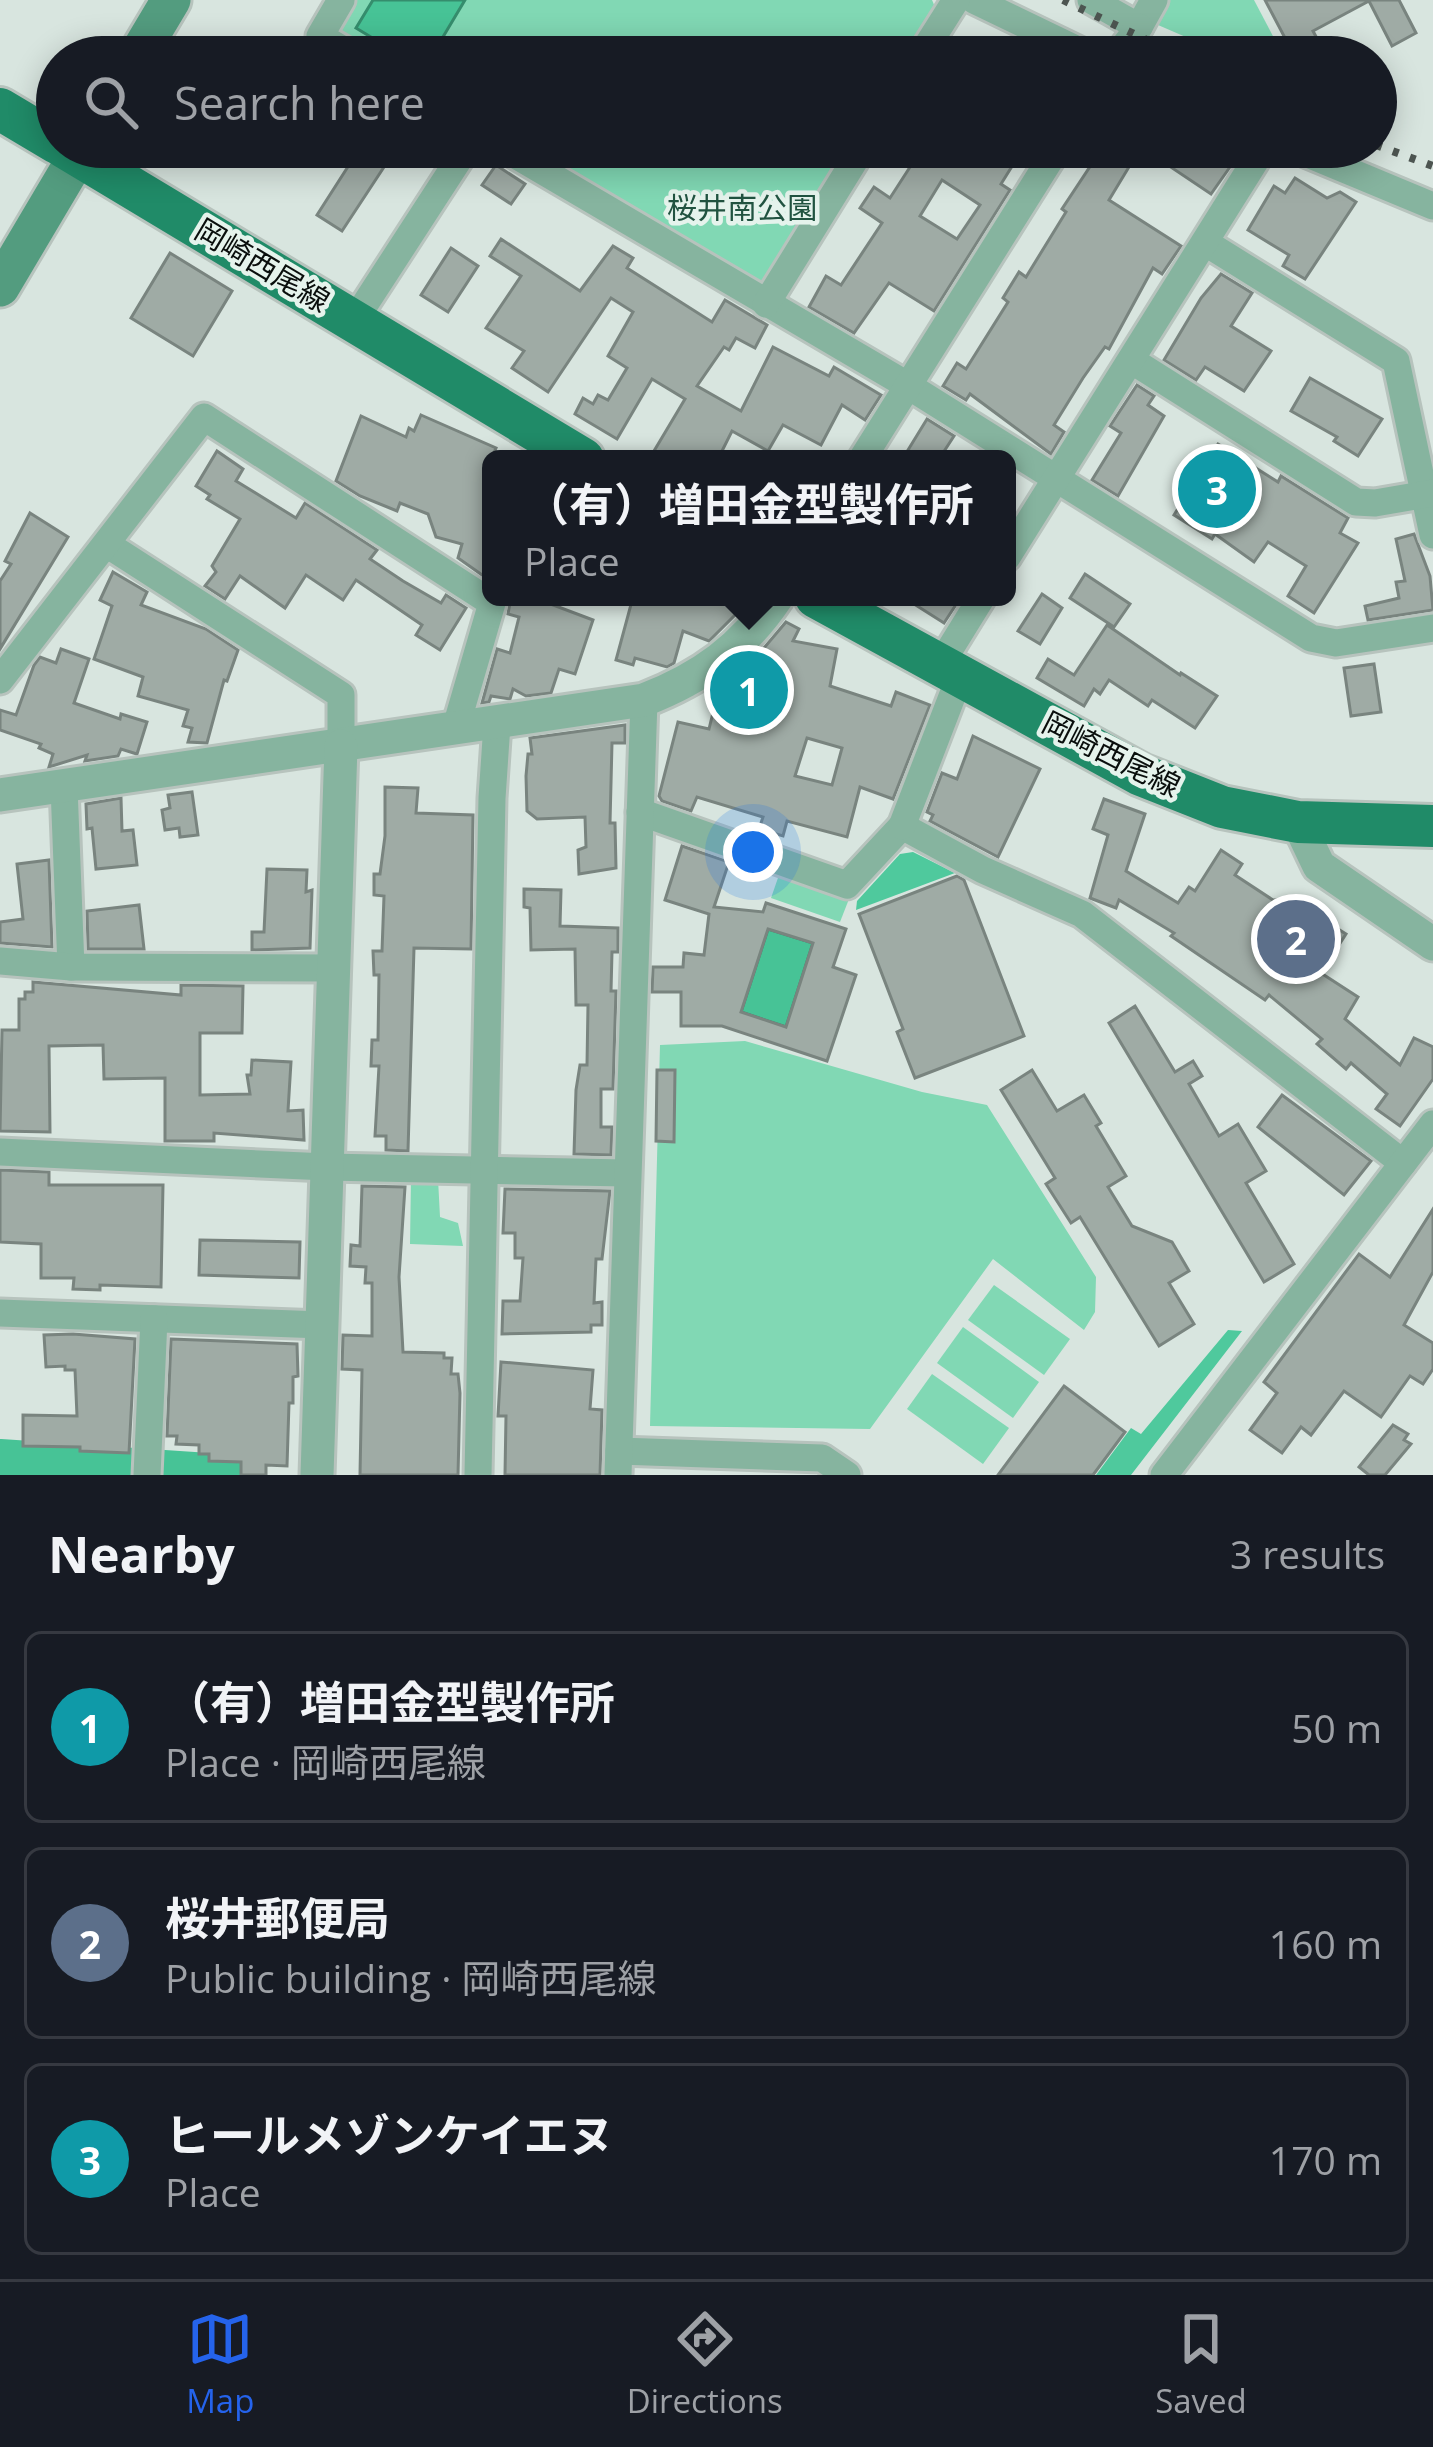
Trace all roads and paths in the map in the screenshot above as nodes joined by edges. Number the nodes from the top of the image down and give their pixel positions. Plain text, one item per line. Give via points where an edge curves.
1 (171, 0) edge
2 (341, 0) edge
3 (956, 0) edge
4 (974, 0) edge
5 (1090, 0) edge
6 (1154, 0) edge
7 (1139, 27) junction
8 (150, 36) edge
9 (320, 36) edge
10 (933, 36) edge
11 (1049, 36) edge
12 (1132, 36) edge
13 (0, 110) edge
14 (36, 129) edge
15 (61, 168) edge
16 (104, 168) edge
17 (453, 168) edge
18 (537, 168) edge
19 (850, 168) edge
20 (1045, 168) edge
21 (1251, 168) edge
22 (1342, 168) edge
23 (1433, 206) edge
24 (1206, 243) junction
25 (0, 286) edge
26 (766, 304) junction
27 (354, 321) junction
28 (1132, 360) junction
29 (907, 386) junction
30 (555, 450) edge
31 (868, 450) edge
32 (1010, 450) edge
33 (1016, 454) edge
34 (1056, 479) junction
35 (1429, 494) edge
36 (1016, 527) edge
37 (1433, 536) edge
38 (108, 545) junction
39 (482, 597) edge
40 (491, 606) edge
41 (770, 606) edge
42 (833, 606) edge
43 (978, 606) edge
44 (1433, 628) edge
45 (950, 670) junction
46 (0, 680) edge
47 (644, 700) junction
48 (497, 724) junction
49 (455, 730) junction
50 (341, 746) junction
51 (64, 787) junction
52 (0, 795) edge
53 (640, 812) junction
54 (1298, 822) junction
55 (902, 826) junction
56 (1433, 826) edge
57 (1433, 944) edge
58 (0, 961) edge
59 (70, 967) junction
60 (334, 968) junction
61 (1433, 1124) edge
62 (0, 1152) edge
63 (1403, 1163) junction
64 (327, 1167) junction
65 (485, 1172) junction
66 (626, 1173) junction
67 (0, 1313) edge
68 (154, 1319) junction
69 (322, 1325) junction
70 (618, 1463) edge
71 (147, 1475) edge
72 (317, 1475) edge
73 (478, 1475) edge
74 (847, 1475) edge
75 (1164, 1475) edge

1 - 8 main road
2 - 9 street
3 - 10 street
4 - 11 street
5 - 7 street
6 - 7 street
7 - 12 street
13 - 14 main road, 岡崎西尾線
15 - 25 main road
16 - 27 main road, 岡崎西尾線
17 - 27 street
18 - 26 street
19 - 26 street
20 - 29 street
21 - 24 street
22 - 23 street
24 - 28 street
24 - 35 street via 1396,362
26 - 29 street
27 - 30 main road, 岡崎西尾線
28 - 34 street
28 - 35 street via 1357,502
29 - 31 street
29 - 32 street
33 - 34 street
34 - 36 street
34 - 44 street via 1310,638 1336,644
35 - 37 street
38 - 39 street via 204,417
38 - 46 street
38 - 50 street via 341,694
40 - 49 street
41 - 47 street via 709,669
42 - 45 main road, 岡崎西尾線
43 - 45 street
45 - 54 main road, 岡崎西尾線 via 1141,775 1222,807
45 - 55 street
47 - 48 street
47 - 53 street
48 - 49 street
48 - 65 street
49 - 50 street
50 - 51 street
50 - 60 street
51 - 52 street
51 - 59 street
53 - 55 street via 847,884
53 - 66 street
54 - 56 main road, 岡崎西尾線
54 - 57 street via 1319,866
55 - 63 street via 1082,914
58 - 59 street
59 - 60 street
60 - 64 street
61 - 63 street
62 - 64 street
63 - 75 street
64 - 65 street
64 - 69 street
65 - 66 street
65 - 73 street
66 - 70 street
67 - 68 street
68 - 69 street
68 - 71 street
69 - 72 street
70 - 74 street via 822,1458

